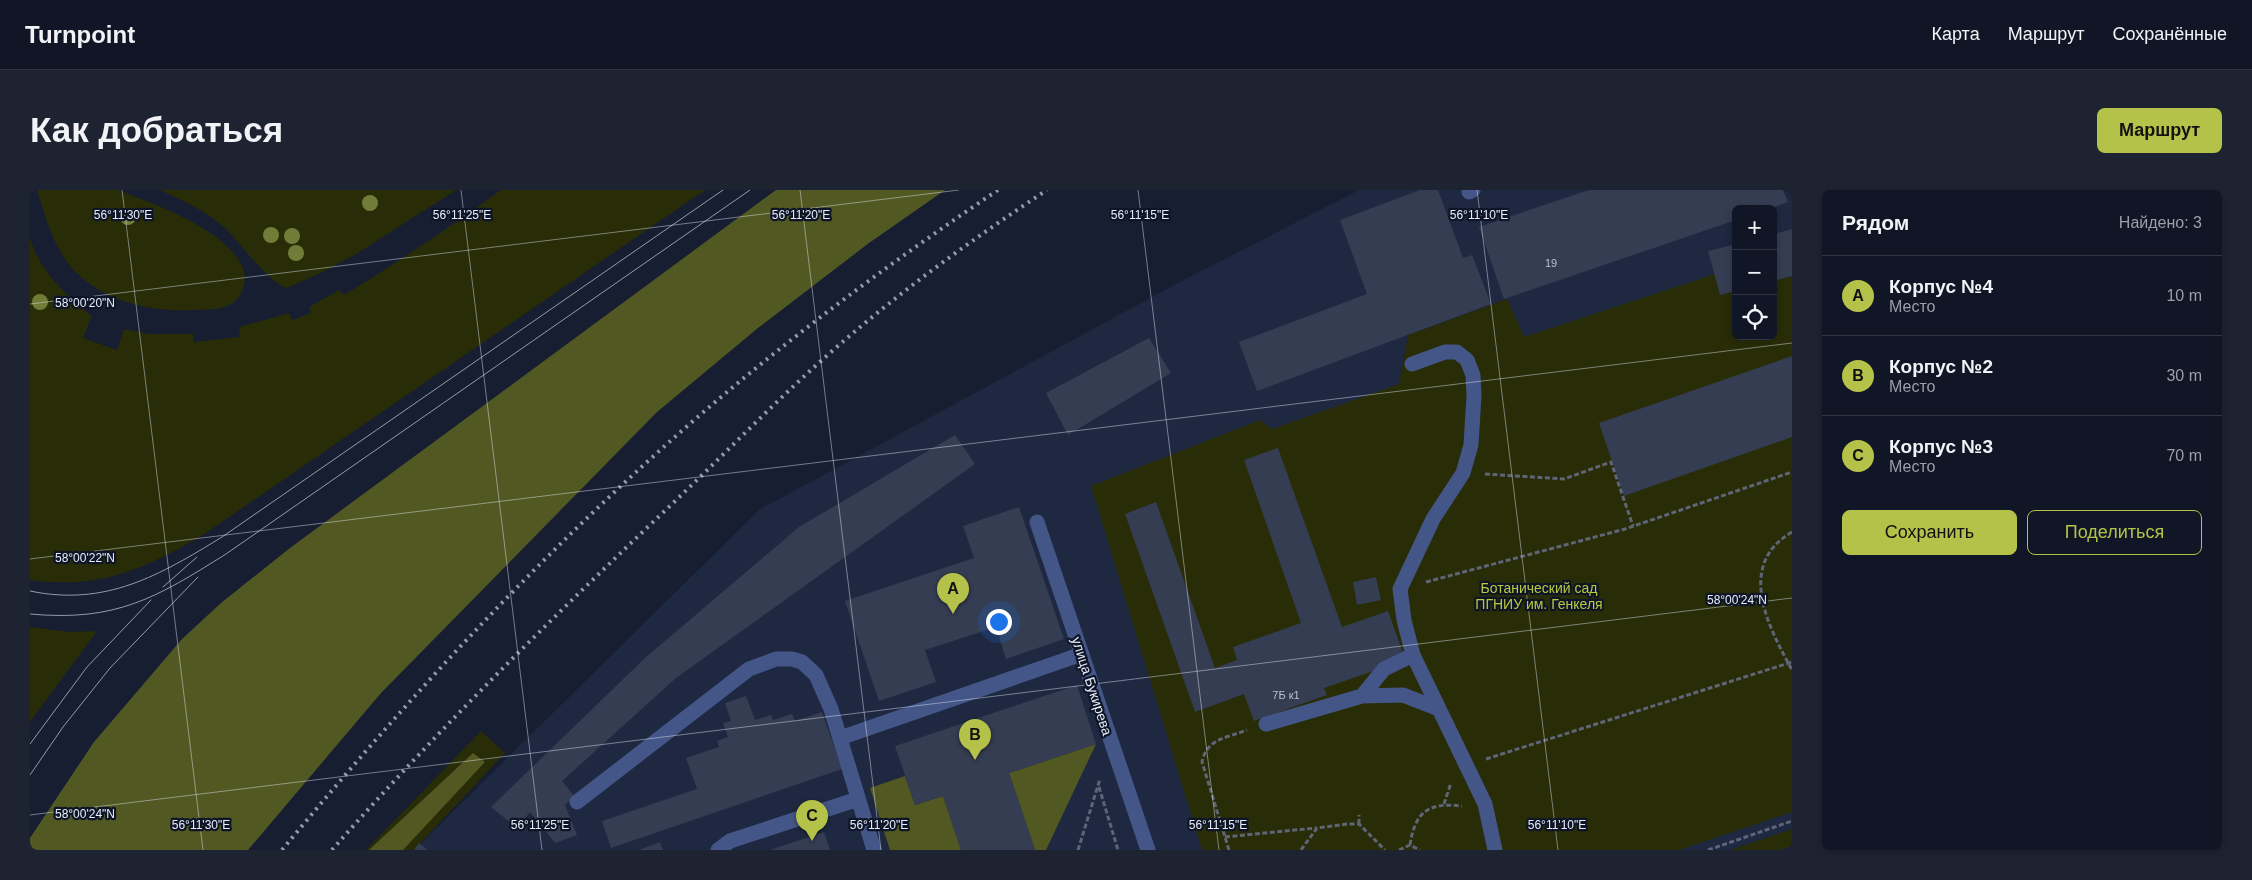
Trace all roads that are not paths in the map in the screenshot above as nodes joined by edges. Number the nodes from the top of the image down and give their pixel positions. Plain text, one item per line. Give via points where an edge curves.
1 (1412, 364) dead end
2 (1037, 522) dead end
3 (1082, 654) junction
4 (1413, 655) junction
5 (1362, 696) junction
6 (1439, 709) junction
7 (1266, 724) road end
8 (840, 738) junction
9 (858, 799) junction
10 (577, 802) dead end
11 (718, 850) edge
12 (874, 850) edge
13 (1148, 850) edge
14 (1495, 850) edge

1 - 4 lane via 1445,352 1457,352 1467,360 1473,375 1474,395 1471,444 1464,473 1433,520 1400,589
2 - 3 lane, улица Букирева
3 - 8 lane
3 - 13 lane, улица Букирева
4 - 5 lane via 1384,669
4 - 6 lane
5 - 6 lane via 1403,695
5 - 7 lane
6 - 14 lane via 1485,804
8 - 9 lane
8 - 10 lane via 822,687 811,668 792,659 776,660 749,669
9 - 11 lane via 730,841
9 - 12 lane

